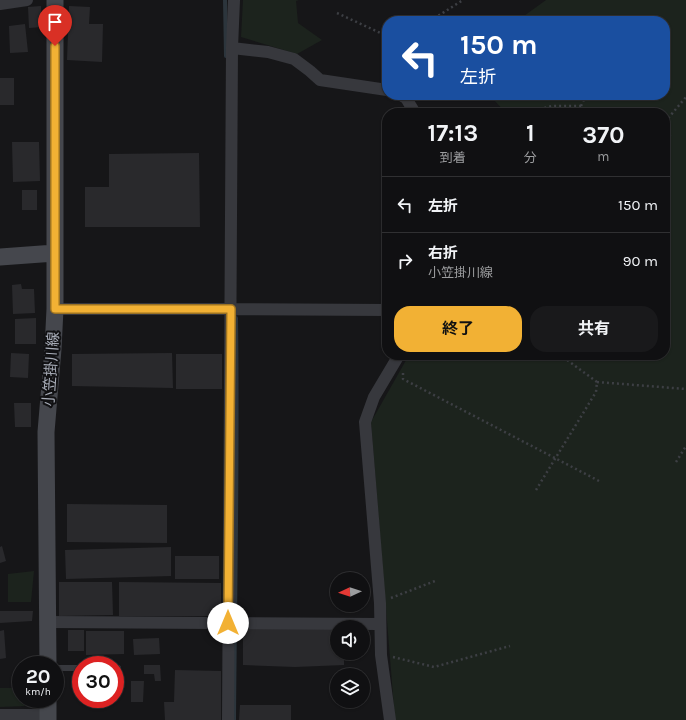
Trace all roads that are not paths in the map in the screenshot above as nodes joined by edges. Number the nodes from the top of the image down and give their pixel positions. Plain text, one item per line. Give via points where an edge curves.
1 (27, 0) edge
2 (55, 0) edge
3 (234, 0) edge
4 (0, 4) edge
5 (232, 48) junction
6 (382, 89) edge
7 (56, 253) junction
8 (0, 257) edge
9 (55, 309) junction
10 (237, 309) junction
11 (382, 310) edge
12 (396, 360) edge
13 (47, 622) junction
14 (232, 623) junction
15 (379, 624) junction
16 (48, 656) edge
17 (48, 711) edge
18 (0, 715) edge
19 (228, 720) edge
20 (390, 720) edge

1 - 4 street
2 - 7 main road, 小笠掛川線
3 - 5 street
5 - 6 street via 268,52 294,59 320,80
5 - 10 street
7 - 8 main road
7 - 9 main road, 小笠掛川線
9 - 10 street
9 - 13 main road, 小笠掛川線 via 46,432
10 - 11 street
10 - 14 street
12 - 15 street via 374,397 365,422 380,603
13 - 14 street
13 - 16 main road, 小笠掛川線
14 - 15 street
14 - 19 street
15 - 20 street
17 - 18 street

